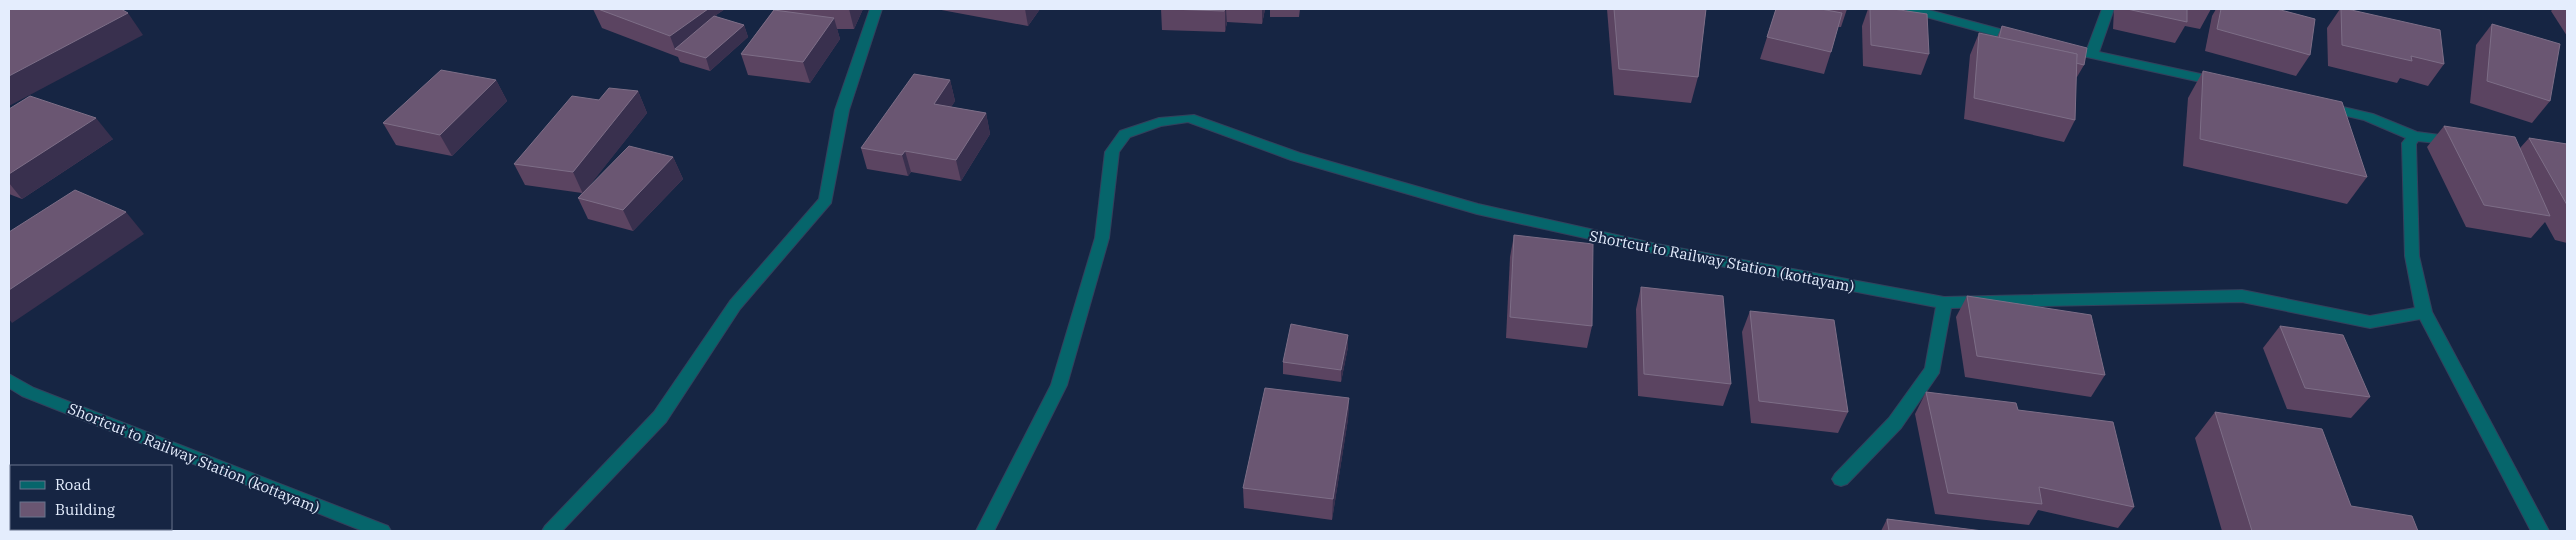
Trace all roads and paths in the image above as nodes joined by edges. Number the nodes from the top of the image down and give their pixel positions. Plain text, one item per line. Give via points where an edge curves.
1 (876, 9) edge
2 (1912, 9) edge
3 (2108, 9) edge
4 (2027, 40) edge
5 (2055, 46) edge
6 (2092, 54) junction
7 (2237, 86) edge
8 (2312, 104) edge
9 (2415, 136) junction
10 (2473, 144) edge
11 (1944, 303) junction
12 (2424, 312) junction
13 (9, 380) edge
14 (1842, 479) dead end
15 (382, 531) edge
16 (551, 531) edge
17 (985, 531) edge
18 (2540, 531) edge

1 - 16 street via 842,110 826,200 735,305 660,417
2 - 4 street
3 - 6 street
5 - 6 street
6 - 7 street
8 - 9 street via 2368,117
9 - 10 street
9 - 12 street via 2409,143 2412,256
11 - 12 street, Shortcut to Railway Station (kottayam) via 2242,296 2370,322
11 - 14 street via 1933,369 1895,423
11 - 17 street, Shortcut to Railway Station (kottayam) via 1657,249 1477,209 1296,157 1189,118 1159,122 1125,134 1112,152 1102,238 1059,386
12 - 18 street
13 - 15 street, Shortcut to Railway Station (kottayam) via 28,392

